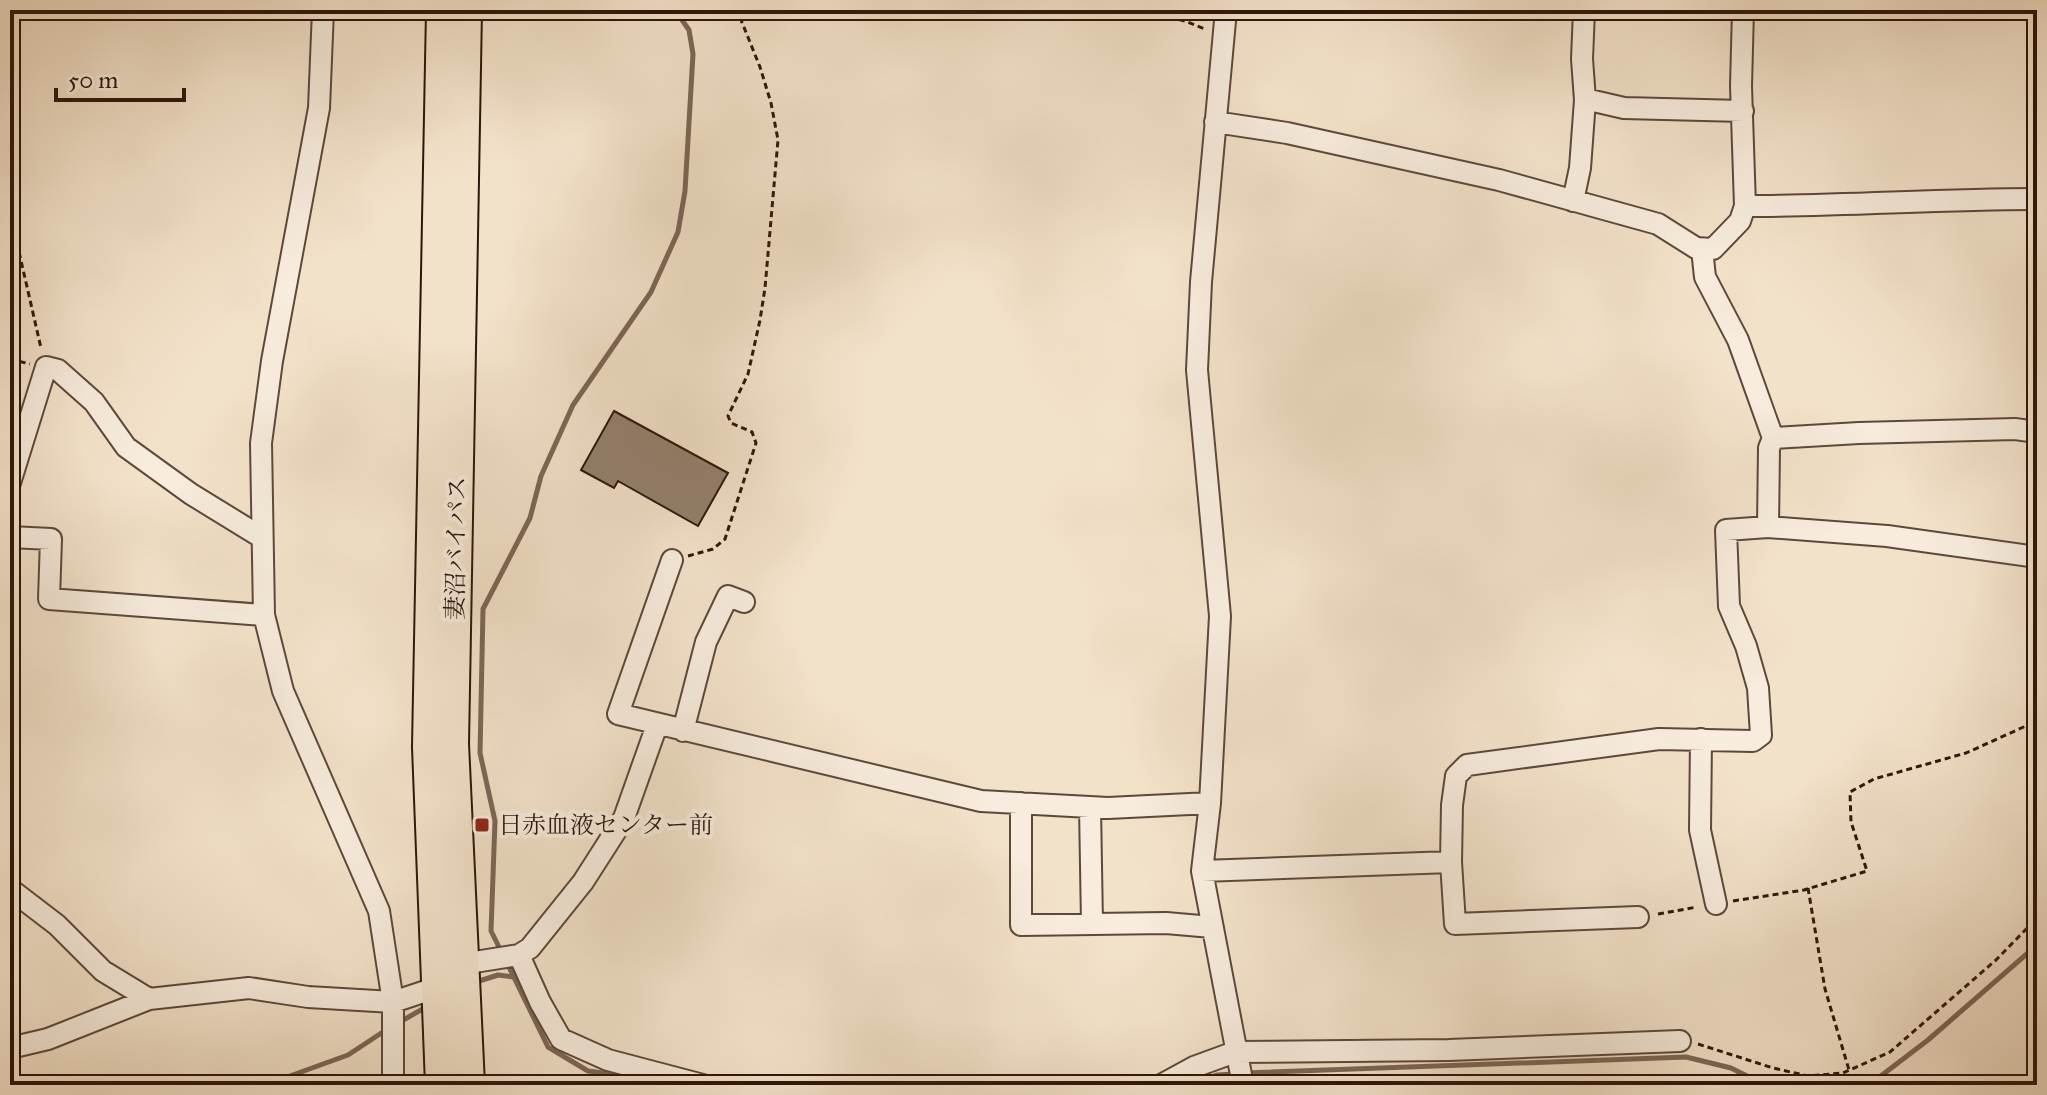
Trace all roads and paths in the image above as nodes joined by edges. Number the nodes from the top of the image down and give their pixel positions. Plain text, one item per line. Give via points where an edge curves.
1 (323, 10) edge
2 (442, 10) edge
3 (466, 10) edge
4 (737, 10) edge
5 (1140, 10) edge
6 (1226, 10) edge
7 (1584, 10) edge
8 (1743, 10) edge
9 (1223, 36) junction
10 (1585, 99) junction
11 (1743, 111) junction
12 (1215, 122) junction
13 (2037, 199) edge
14 (1573, 201) junction
15 (1745, 206) junction
16 (10, 224) edge
17 (1702, 249) junction
18 (46, 367) junction
19 (2037, 432) edge
20 (1773, 438) junction
21 (10, 483) edge
22 (1768, 527) junction
23 (10, 537) edge
24 (261, 537) junction
25 (2037, 557) edge
26 (672, 560) joint
27 (744, 602) dead end
28 (264, 615) junction
29 (2037, 721) edge
30 (657, 725) junction
31 (683, 731) junction
32 (1701, 739) junction
33 (1021, 803) junction
34 (1210, 803) junction
35 (1090, 807) junction
36 (1451, 862) junction
37 (1202, 871) junction
38 (1808, 888) junction
39 (10, 889) edge
40 (1716, 904) junction
41 (1638, 917) joint
42 (2037, 918) edge
43 (1092, 924) junction
44 (1212, 927) junction
45 (517, 955) junction
46 (450, 988) junction
47 (149, 999) junction
48 (393, 1008) junction
49 (1680, 1041) joint
50 (10, 1048) edge
51 (1235, 1052) junction
52 (1849, 1070) junction
53 (393, 1085) edge
54 (441, 1085) edge
55 (469, 1085) edge
56 (703, 1085) edge
57 (1161, 1085) edge
58 (1243, 1085) edge

1 - 24 street via 319,108 261,443
2 - 46 highway, 妻沼バイパス via 428,747
3 - 46 highway, 妻沼バイパス
4 - 26 path via 771,103 778,140 760,320 748,374 728,416 731,423 752,432 756,443 725,539 713,549
5 - 9 path
6 - 9 street
7 - 10 street
8 - 11 street
9 - 12 street
10 - 11 street via 1624,108
10 - 14 street
11 - 15 street
12 - 14 street via 1287,133
12 - 34 street via 1197,370 1220,616
13 - 15 street
14 - 17 street via 1658,224
15 - 17 street via 1740,221 1713,249
16 - 18 path
17 - 20 street via 1705,277 1738,340
18 - 21 street
18 - 24 street via 58,370 94,402 126,447
19 - 20 street
20 - 22 street
22 - 25 street via 1887,536
22 - 32 street via 1726,530 1729,606 1758,688 1761,735 1753,741
23 - 28 street via 51,539 49,599
24 - 28 street
26 - 30 street via 618,714
27 - 31 street via 728,596 706,642
28 - 48 street via 283,691 379,911
29 - 38 path via 1966,753 1874,779 1850,792 1851,822 1867,871
30 - 31 street
30 - 45 street via 624,818 583,882 530,948
31 - 33 street via 981,801
32 - 36 street via 1625,742 1467,765 1456,776
32 - 40 street via 1700,830
33 - 35 street
33 - 43 street via 1021,925
34 - 35 street
34 - 37 street
35 - 43 street
36 - 37 street
36 - 41 street via 1455,924
37 - 44 street
38 - 40 path
38 - 52 path via 1825,989
39 - 47 street via 57,925 103,971
40 - 41 path
42 - 52 path via 1890,1052
43 - 44 street
44 - 51 street
45 - 46 street via 492,959
45 - 56 street via 561,1039 608,1060
46 - 48 street
46 - 54 highway, 妻沼バイパス
46 - 55 highway, 妻沼バイパス
47 - 48 street via 249,988
47 - 50 street via 48,1039
48 - 53 street
49 - 51 street
49 - 52 path via 1808,1076
51 - 57 street
51 - 58 street

